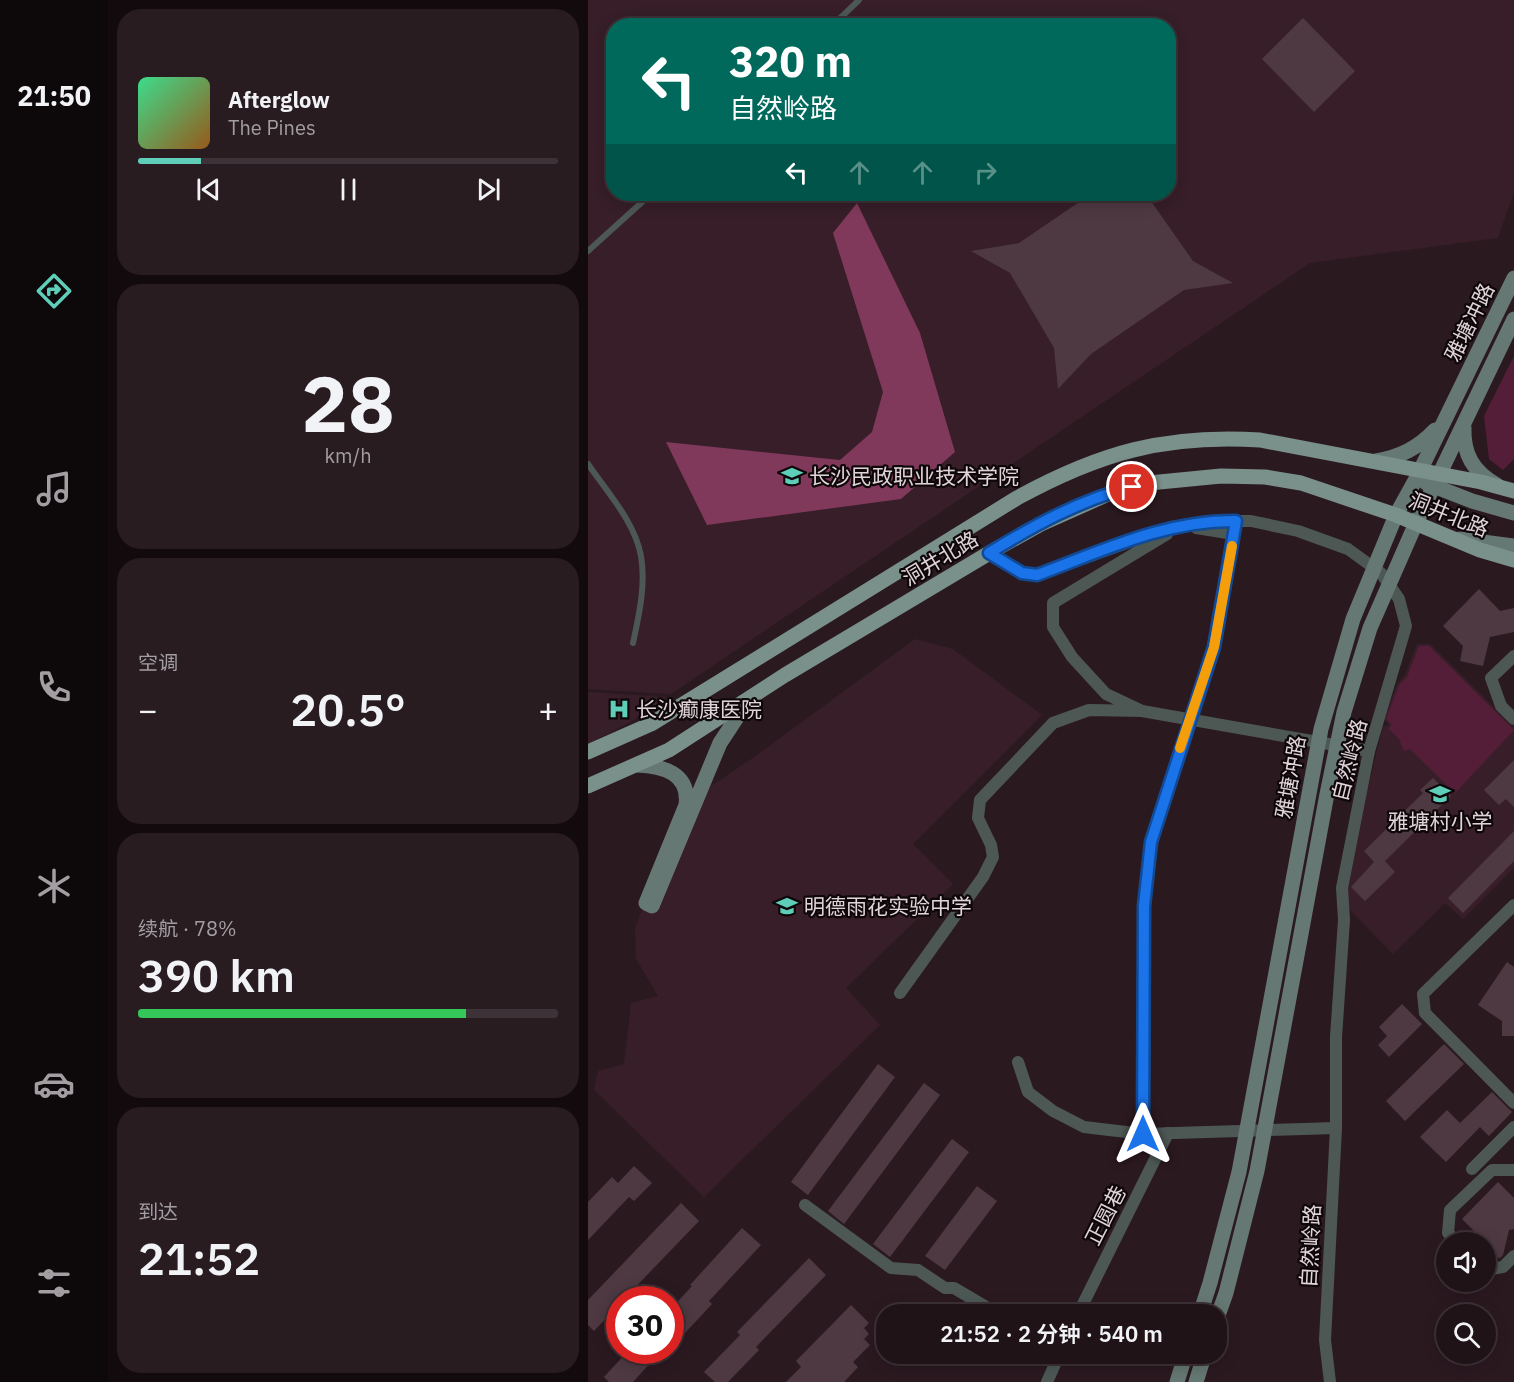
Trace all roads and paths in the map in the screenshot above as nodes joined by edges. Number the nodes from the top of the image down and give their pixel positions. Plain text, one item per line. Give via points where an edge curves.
1 (859, 0) edge
2 (840, 18) edge
3 (643, 201) edge
4 (588, 251) edge
5 (1514, 278) edge
6 (1514, 319) edge
7 (1446, 418) junction
8 (1464, 422) junction
9 (1373, 462) junction
10 (588, 464) edge
11 (1418, 475) junction
12 (1436, 480) junction
13 (1510, 487) edge
14 (1514, 513) edge
15 (1395, 515) junction
16 (1236, 521) junction
17 (1416, 523) junction
18 (1234, 534) junction
19 (1449, 537) junction
20 (1514, 546) edge
21 (989, 553) junction
22 (1514, 560) edge
23 (1374, 568) junction
24 (1389, 585) junction
25 (633, 643) dead end
26 (1514, 656) edge
27 (756, 692) junction
28 (1142, 711) junction
29 (1514, 719) edge
30 (1189, 720) junction
31 (1318, 742) junction
32 (1337, 746) junction
33 (1370, 751) junction
34 (588, 752) edge
35 (637, 765) junction
36 (588, 786) edge
37 (1514, 905) edge
38 (900, 993) dead end
39 (1018, 1062) dead end
40 (1514, 1103) edge
41 (1514, 1127) edge
42 (1336, 1128) junction
43 (1265, 1130) junction
44 (1246, 1131) junction
45 (1143, 1134) junction
46 (1168, 1134) junction
47 (1472, 1168) dead end
48 (1514, 1170) edge
49 (805, 1205) dead end
50 (1448, 1232) edge
51 (1514, 1256) edge
52 (1496, 1268) edge
53 (981, 1304) edge
54 (1083, 1304) edge
55 (1203, 1304) edge
56 (1221, 1304) edge
57 (1055, 1364) edge
58 (1182, 1364) edge
59 (1202, 1364) edge
60 (1047, 1382) edge
61 (1176, 1382) edge
62 (1196, 1382) edge
63 (1330, 1382) edge

1 - 2 lane
3 - 4 lane
5 - 7 street, 雅塘冲路
6 - 8 street, 雅塘冲路
7 - 9 street via 1413,450
7 - 11 street, 雅塘冲路
8 - 12 street, 雅塘冲路
8 - 13 street via 1464,448 1477,472
9 - 11 main road, 洞井北路
9 - 34 main road, 洞井北路 via 1282,443 1225,438 1175,441 1094,460 1017,498 651,724
10 - 25 lane via 629,525 641,555 642,598
11 - 12 main road, 洞井北路
11 - 15 street, 雅塘冲路
12 - 13 main road, 洞井北路
12 - 14 street via 1472,501
12 - 17 street, 雅塘冲路
15 - 17 main road, 洞井北路
15 - 21 main road, 洞井北路 via 1301,483 1221,476 1115,491 1041,524
15 - 23 street, 雅塘冲路
16 - 18 street
16 - 21 street, 自然岭路 via 1171,527 1037,575 1022,573
16 - 23 street, 自然岭路 via 1298,531 1348,549
17 - 19 main road, 洞井北路
17 - 24 street, 雅塘冲路
18 - 28 street via 1200,528 1169,532 1053,603 1053,627 1072,657 1106,694
18 - 30 street via 1214,647
19 - 20 street
19 - 22 main road, 洞井北路
21 - 27 main road, 洞井北路
23 - 24 street, 自然岭路
23 - 31 street, 雅塘冲路 via 1353,619
24 - 32 street, 雅塘冲路 via 1370,628
24 - 33 street, 自然岭路 via 1399,599 1406,626
26 - 29 street via 1491,678 1501,706
27 - 35 main road, 洞井北路 via 669,750
27 - 35 street via 745,702 720,743 652,906 645,903 687,796 681,780 669,770
28 - 30 street
28 - 38 street via 1089,710 1053,723 980,800 978,818 992,845 993,857 983,877
30 - 31 street
30 - 45 street via 1149,853 1144,906
31 - 32 street
31 - 44 street, 雅塘冲路
32 - 33 street
32 - 43 street, 雅塘冲路
33 - 42 street, 自然岭路 via 1342,888
35 - 36 main road, 洞井北路
37 - 40 street via 1423,994 1425,1013
39 - 45 street via 1028,1092 1053,1111 1084,1127
41 - 47 street
42 - 43 street
42 - 63 street, 自然岭路 via 1325,1340
43 - 44 street
43 - 56 street, 雅塘冲路 via 1244,1226
44 - 46 street
44 - 55 street, 雅塘冲路 via 1239,1172
45 - 46 street
46 - 54 street, 正圆巷
48 - 50 street via 1492,1170 1450,1210
49 - 53 street via 891,1268 918,1270 945,1288 954,1288
51 - 52 street
57 - 60 street
58 - 61 street
59 - 62 street

